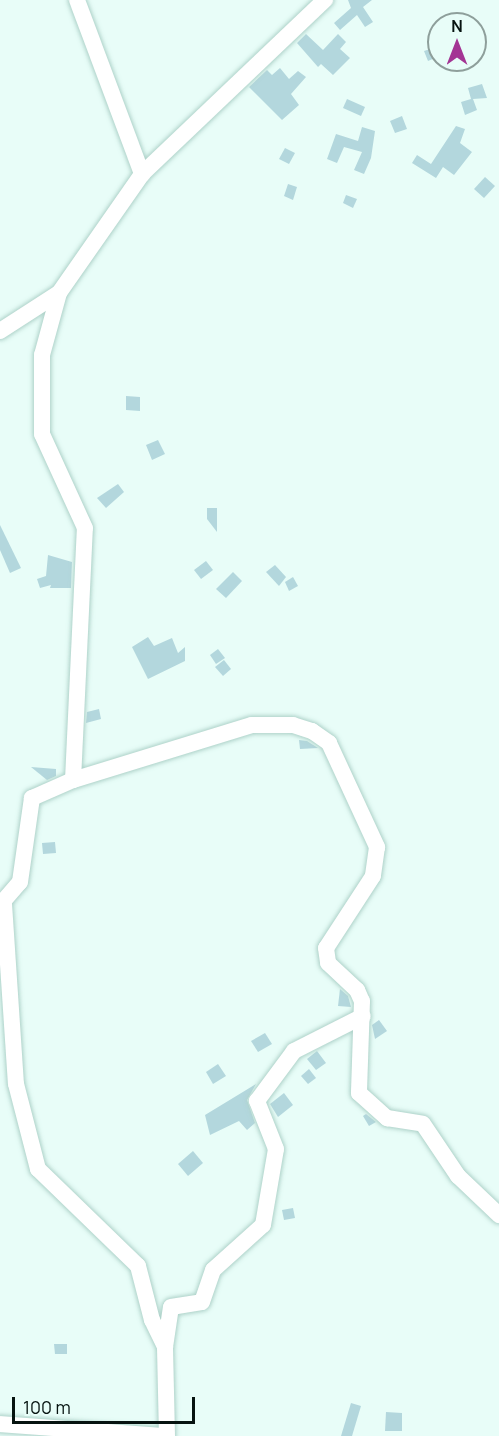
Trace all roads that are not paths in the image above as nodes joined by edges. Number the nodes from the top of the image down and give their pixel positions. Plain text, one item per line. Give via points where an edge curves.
1 (77, 0) edge
2 (325, 0) edge
3 (142, 174) junction
4 (59, 293) junction
5 (0, 331) edge
6 (74, 780) junction
7 (2, 904) edge
8 (363, 1016) junction
9 (499, 1215) edge
10 (165, 1347) junction
11 (0, 1424) edge
12 (166, 1436) edge

1 - 3 street
2 - 3 street
3 - 4 street
4 - 5 street
4 - 6 street via 42,355 42,434 85,528
6 - 7 street via 32,798 20,882
6 - 8 street via 252,725 293,725 312,730 329,743 377,847 373,876 326,948 328,963 357,990
7 - 10 street via 16,1084 39,1169 138,1266 152,1320
8 - 9 street via 359,1085 363,1100 387,1118 423,1124 458,1176
8 - 10 street via 294,1051 257,1101 276,1149 263,1225 213,1270 202,1302 171,1306
10 - 12 street
11 - 12 street

